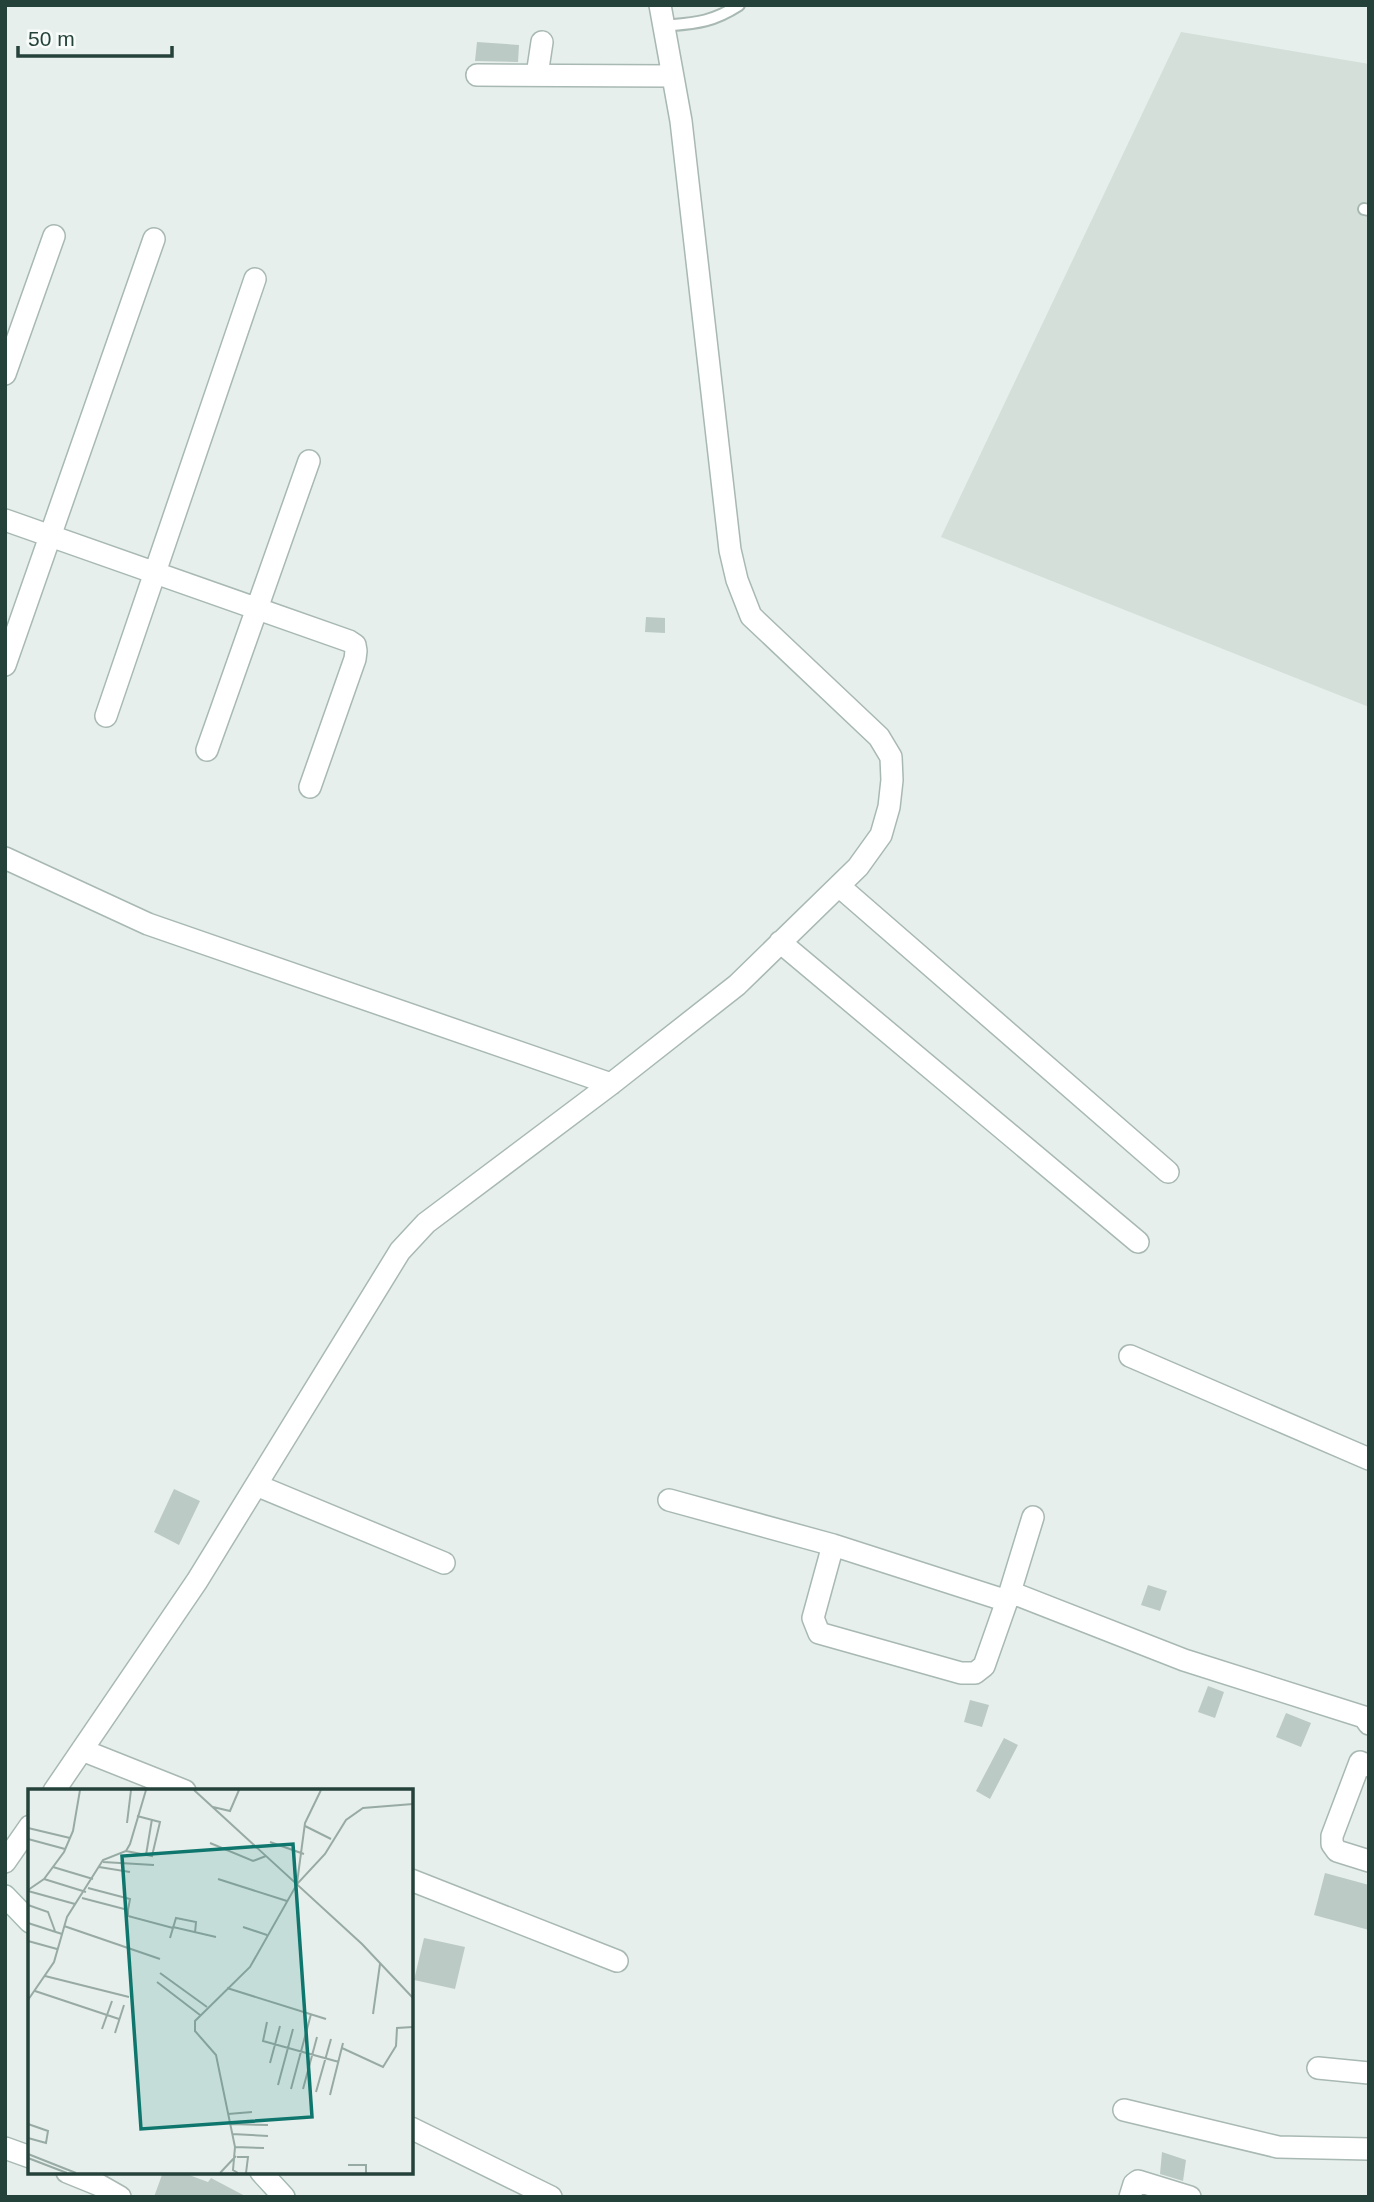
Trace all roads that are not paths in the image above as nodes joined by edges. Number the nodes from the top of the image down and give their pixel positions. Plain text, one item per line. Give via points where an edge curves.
1 (739, 5) edge
2 (661, 16) edge
3 (542, 42) dead end
4 (477, 75) dead end
5 (537, 75) junction
6 (672, 76) junction
7 (54, 236) dead end
8 (154, 239) dead end
9 (255, 279) dead end
10 (5, 374) edge
11 (309, 461) dead end
12 (5, 520) edge
13 (50, 536) junction
14 (156, 573) junction
15 (257, 608) junction
16 (5, 665) edge
17 (106, 716) dead end
18 (207, 750) dead end
19 (310, 787) dead end
20 (5, 858) edge
21 (839, 886) junction
22 (780, 942) junction
23 (611, 1084) junction
24 (1168, 1172) dead end
25 (1138, 1242) dead end
26 (1130, 1356) dead end
27 (1369, 1459) edge
28 (256, 1485) junction
29 (669, 1500) dead end
30 (1033, 1517) dead end
31 (833, 1545) junction
32 (444, 1563) dead end
33 (1009, 1597) junction
34 (1369, 1724) edge
35 (1369, 1732) edge
36 (82, 1750) junction
37 (1364, 1764) edge
38 (55, 1789) edge
39 (179, 1789) edge
40 (28, 1829) edge
41 (1369, 1861) edge
42 (5, 1862) edge
43 (413, 1881) edge
44 (5, 1896) edge
45 (28, 1920) edge
46 (617, 1961) dead end
47 (1318, 2067) dead end
48 (1369, 2073) edge
49 (1124, 2110) dead end
50 (413, 2129) edge
51 (5, 2148) edge
52 (1369, 2149) edge
53 (28, 2157) edge
54 (72, 2174) edge
55 (263, 2174) edge
56 (1187, 2196) edge
57 (120, 2197) edge
58 (284, 2197) edge
59 (551, 2197) edge
60 (1130, 2197) edge

1 - 2 lane via 705,22
2 - 6 street
3 - 5 street
4 - 5 street
5 - 6 street
6 - 21 street via 737,580 751,616 880,737 891,757 889,807 881,835
7 - 10 street
8 - 13 street
9 - 14 street
11 - 15 street
12 - 13 street
13 - 14 street
13 - 16 street
14 - 15 street
14 - 17 street
15 - 18 street
15 - 19 street via 355,645 355,659
20 - 23 street via 148,924
21 - 22 street
21 - 24 street
22 - 23 street via 737,985
22 - 25 street
23 - 28 street via 411,1237
26 - 27 street
28 - 32 street
28 - 36 street
29 - 31 street
30 - 33 street
31 - 33 street
31 - 33 street via 813,1618 819,1633 975,1673 984,1666
33 - 34 street via 1184,1660 1364,1717
35 - 37 street
36 - 38 street
36 - 39 street
37 - 41 street via 1332,1844 1337,1851
40 - 42 street
43 - 46 street
44 - 45 street
47 - 48 street
49 - 52 street via 1278,2147
50 - 59 street
51 - 53 street
54 - 57 street
55 - 58 street
56 - 60 street via 1138,2181

